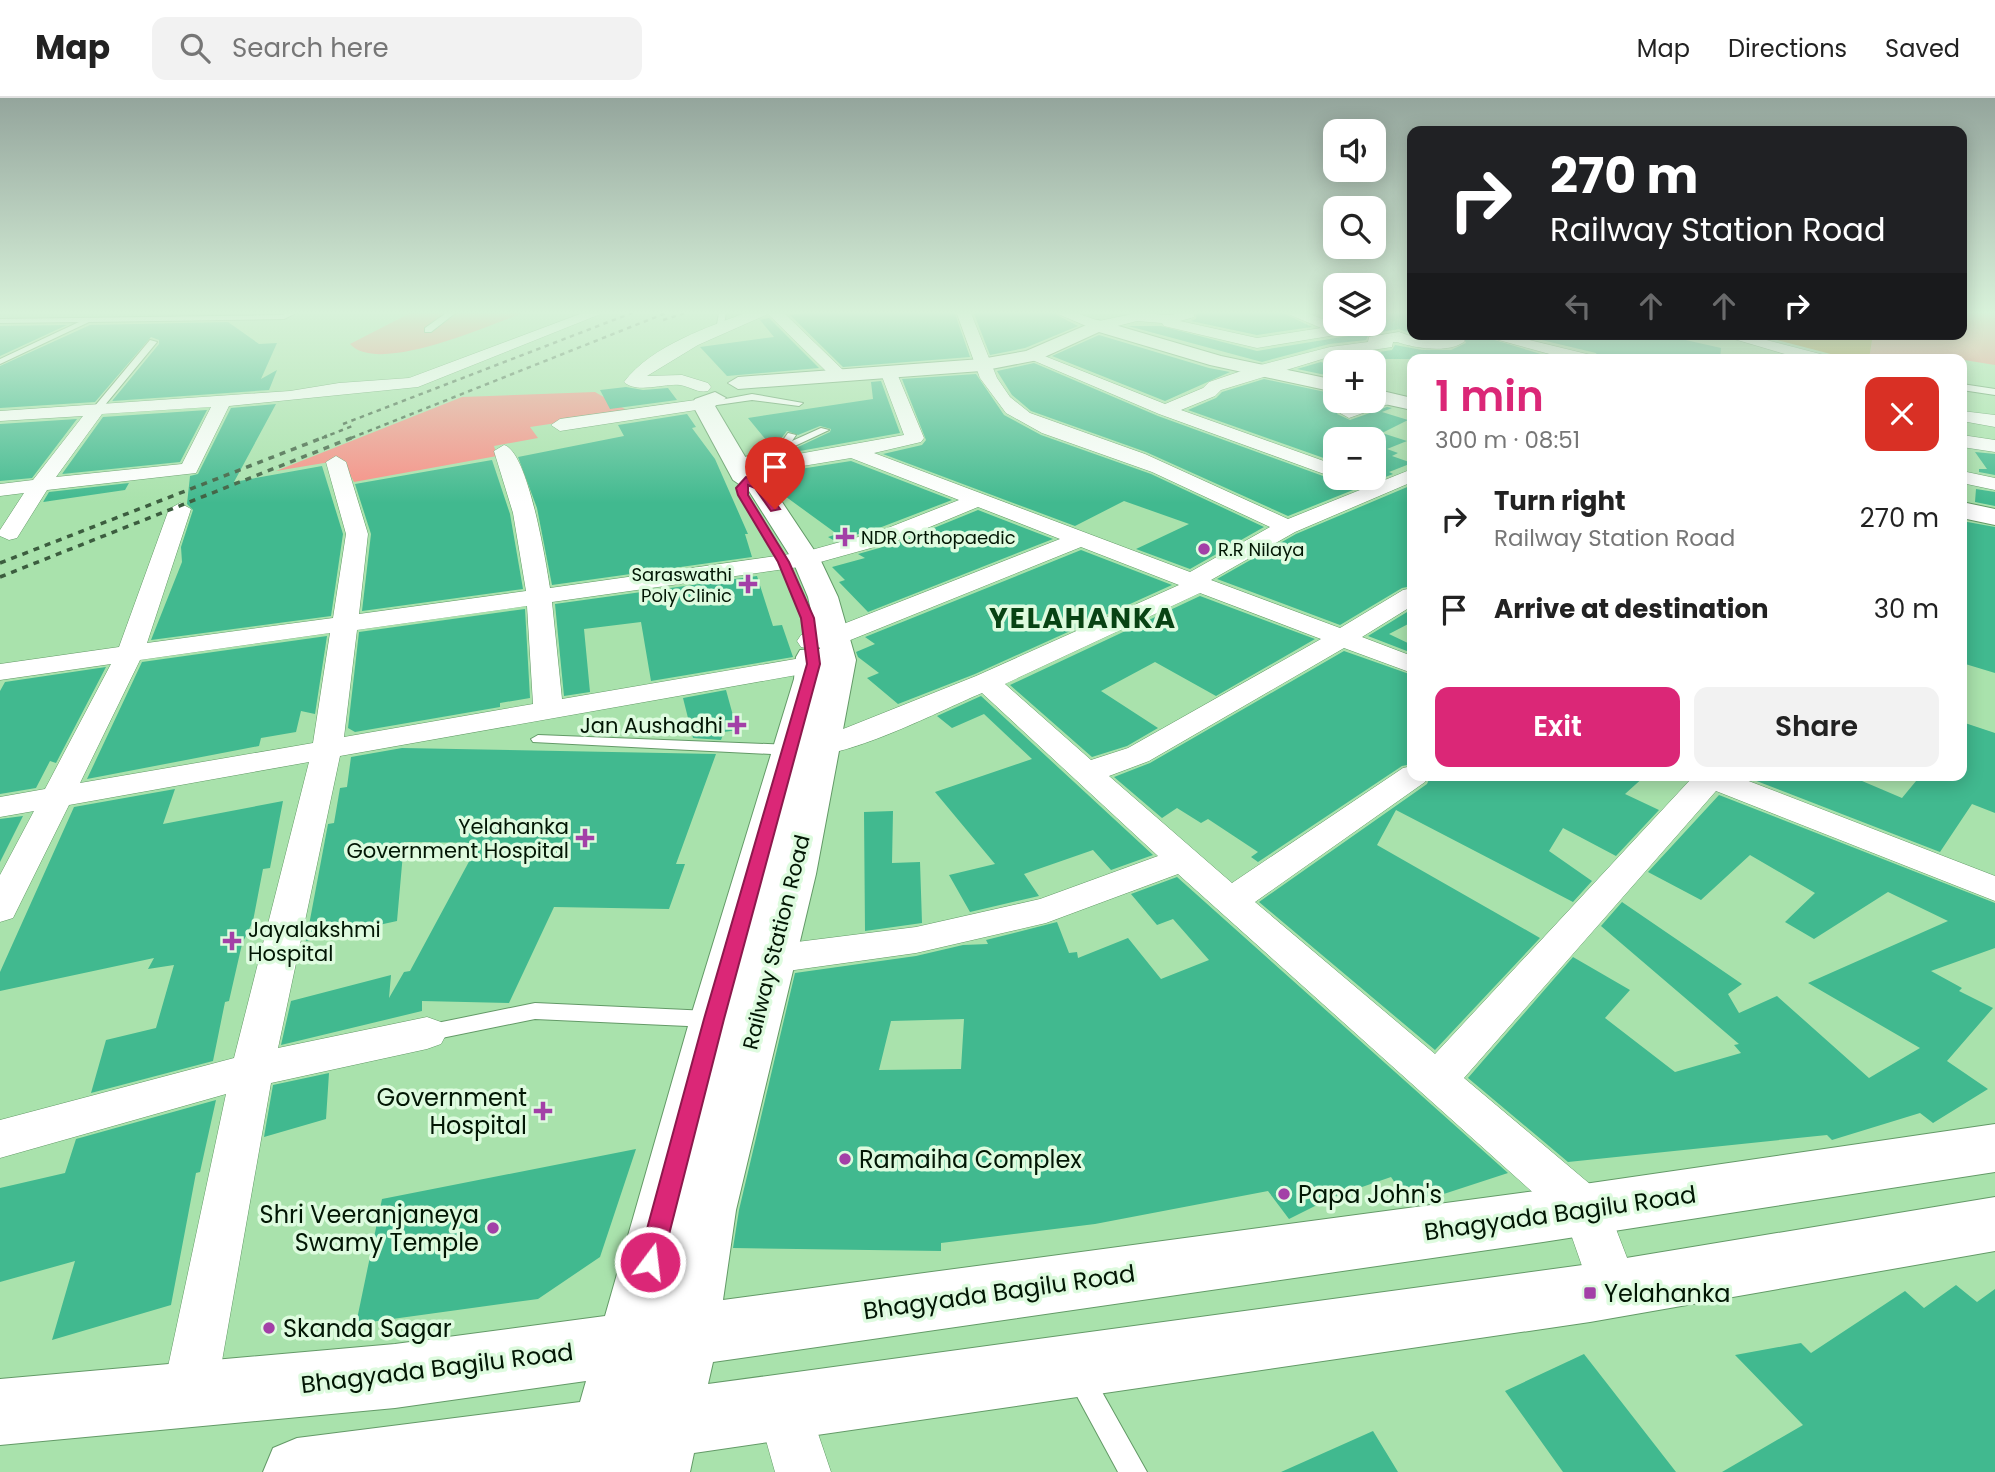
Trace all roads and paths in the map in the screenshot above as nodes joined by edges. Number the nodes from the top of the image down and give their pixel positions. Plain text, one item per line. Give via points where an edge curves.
1 (125, 375) edge
2 (433, 375) edge
3 (637, 375) edge
4 (826, 375) edge
5 (890, 375) edge
6 (989, 375) edge
7 (1078, 375) edge
8 (1249, 375) edge
9 (1285, 375) edge
10 (1323, 382) edge
11 (1967, 388) edge
12 (745, 390) junction
13 (1995, 392) edge
14 (706, 396) junction
15 (1386, 398) edge
16 (223, 400) junction
17 (799, 403) dead end
18 (1407, 403) edge
19 (783, 406) dead end
20 (768, 408) dead end
21 (97, 409) junction
22 (1165, 410) junction
23 (0, 416) edge
24 (1967, 417) edge
25 (1995, 421) edge
26 (561, 425) dead end
27 (824, 430) dead end
28 (808, 433) dead end
29 (791, 435) dead end
30 (1967, 442) edge
31 (1995, 446) edge
32 (781, 449) junction
33 (504, 451) dead end
34 (853, 452) junction
35 (337, 462) dead end
36 (1323, 468) edge
37 (742, 470) junction
38 (1967, 478) edge
39 (1399, 484) edge
40 (1995, 484) edge
41 (40, 485) junction
42 (0, 490) edge
43 (979, 499) junction
44 (180, 509) dead end
45 (1967, 511) edge
46 (1995, 517) edge
47 (1287, 527) junction
48 (9, 533) dead end
49 (1082, 538) junction
50 (794, 560) junction
51 (1194, 580) junction
52 (540, 597) junction
53 (1407, 598) edge
54 (346, 624) junction
55 (1342, 639) junction
56 (824, 650) junction
57 (130, 654) junction
58 (1407, 663) edge
59 (0, 672) edge
60 (986, 682) junction
61 (548, 710) junction
62 (538, 739) dead end
63 (327, 749) junction
64 (807, 749) junction
65 (1086, 770) junction
66 (1407, 780) edge
67 (1713, 781) edge
68 (1724, 781) edge
69 (58, 797) junction
70 (0, 807) edge
71 (1183, 860) junction
72 (1995, 889) edge
73 (1231, 901) junction
74 (0, 909) edge
75 (773, 959) junction
76 (714, 1019) junction
77 (427, 1033) joint
78 (252, 1070) junction
79 (1437, 1080) junction
80 (0, 1139) edge
81 (1995, 1148) edge
82 (1586, 1210) junction
83 (1995, 1224) edge
84 (1615, 1289) junction
85 (658, 1339) junction
86 (1075, 1368) junction
87 (190, 1395) junction
88 (783, 1405) junction
89 (0, 1412) edge
90 (629, 1451) edge
91 (297, 1472) edge
92 (803, 1472) edge
93 (1133, 1472) edge

1 - 21 lane
2 - 16 street via 412,383
3 - 14 street via 633,382 682,380
4 - 12 street
5 - 34 street via 914,438
6 - 47 street via 1012,409 1053,431 1153,465
7 - 22 street
8 - 22 street
9 - 10 street
11 - 13 lane
12 - 14 street via 722,382
12 - 17 lane
12 - 19 lane
12 - 20 lane
14 - 26 street
14 - 37 street, Railway Station Road
15 - 18 street
16 - 21 street
16 - 41 street via 189,469
21 - 23 street
21 - 41 street
22 - 36 street
24 - 25 street
27 - 32 lane
28 - 32 lane
29 - 32 lane
30 - 31 street
32 - 37 lane
33 - 52 street via 515,476
34 - 37 street
34 - 43 street
35 - 54 street via 357,534
37 - 50 street, Railway Station Road via 759,486
38 - 40 street
39 - 47 street
41 - 42 street
41 - 48 street
43 - 49 street
43 - 50 street via 888,536
44 - 57 street
45 - 46 street
47 - 51 street
49 - 51 street
49 - 56 street
50 - 52 street
50 - 56 street, Railway Station Road via 823,597
51 - 55 street
51 - 60 street via 1190,589
52 - 54 street
52 - 61 street
53 - 55 street
54 - 57 street
54 - 63 street
55 - 58 street
55 - 65 street via 1129,758 1103,771
56 - 61 street
56 - 64 street, Railway Station Road
57 - 59 street
57 - 69 street
60 - 64 street
60 - 65 street
61 - 63 street
62 - 64 lane
63 - 69 street
63 - 78 street
64 - 75 street, Railway Station Road
64 - 76 street, Railway Station Road
65 - 71 street
66 - 73 street
67 - 79 street
68 - 72 street
69 - 70 street
69 - 74 street
71 - 73 street
71 - 75 street via 1046,910 916,940
73 - 79 street
75 - 85 street, Railway Station Road via 707,1210
76 - 77 lane via 535,1011
76 - 85 street, Railway Station Road
77 - 78 street
78 - 80 street
78 - 87 street
79 - 82 street
81 - 82 street, Bhagyada Bagilu Road
82 - 84 street
82 - 85 street, Bhagyada Bagilu Road
83 - 84 street
84 - 86 street
85 - 87 street, Bhagyada Bagilu Road via 395,1376
85 - 90 street, Railway Station Road
86 - 88 street
86 - 93 lane
87 - 89 street, Bhagyada Bagilu Road
88 - 90 street
88 - 92 street
90 - 91 street

